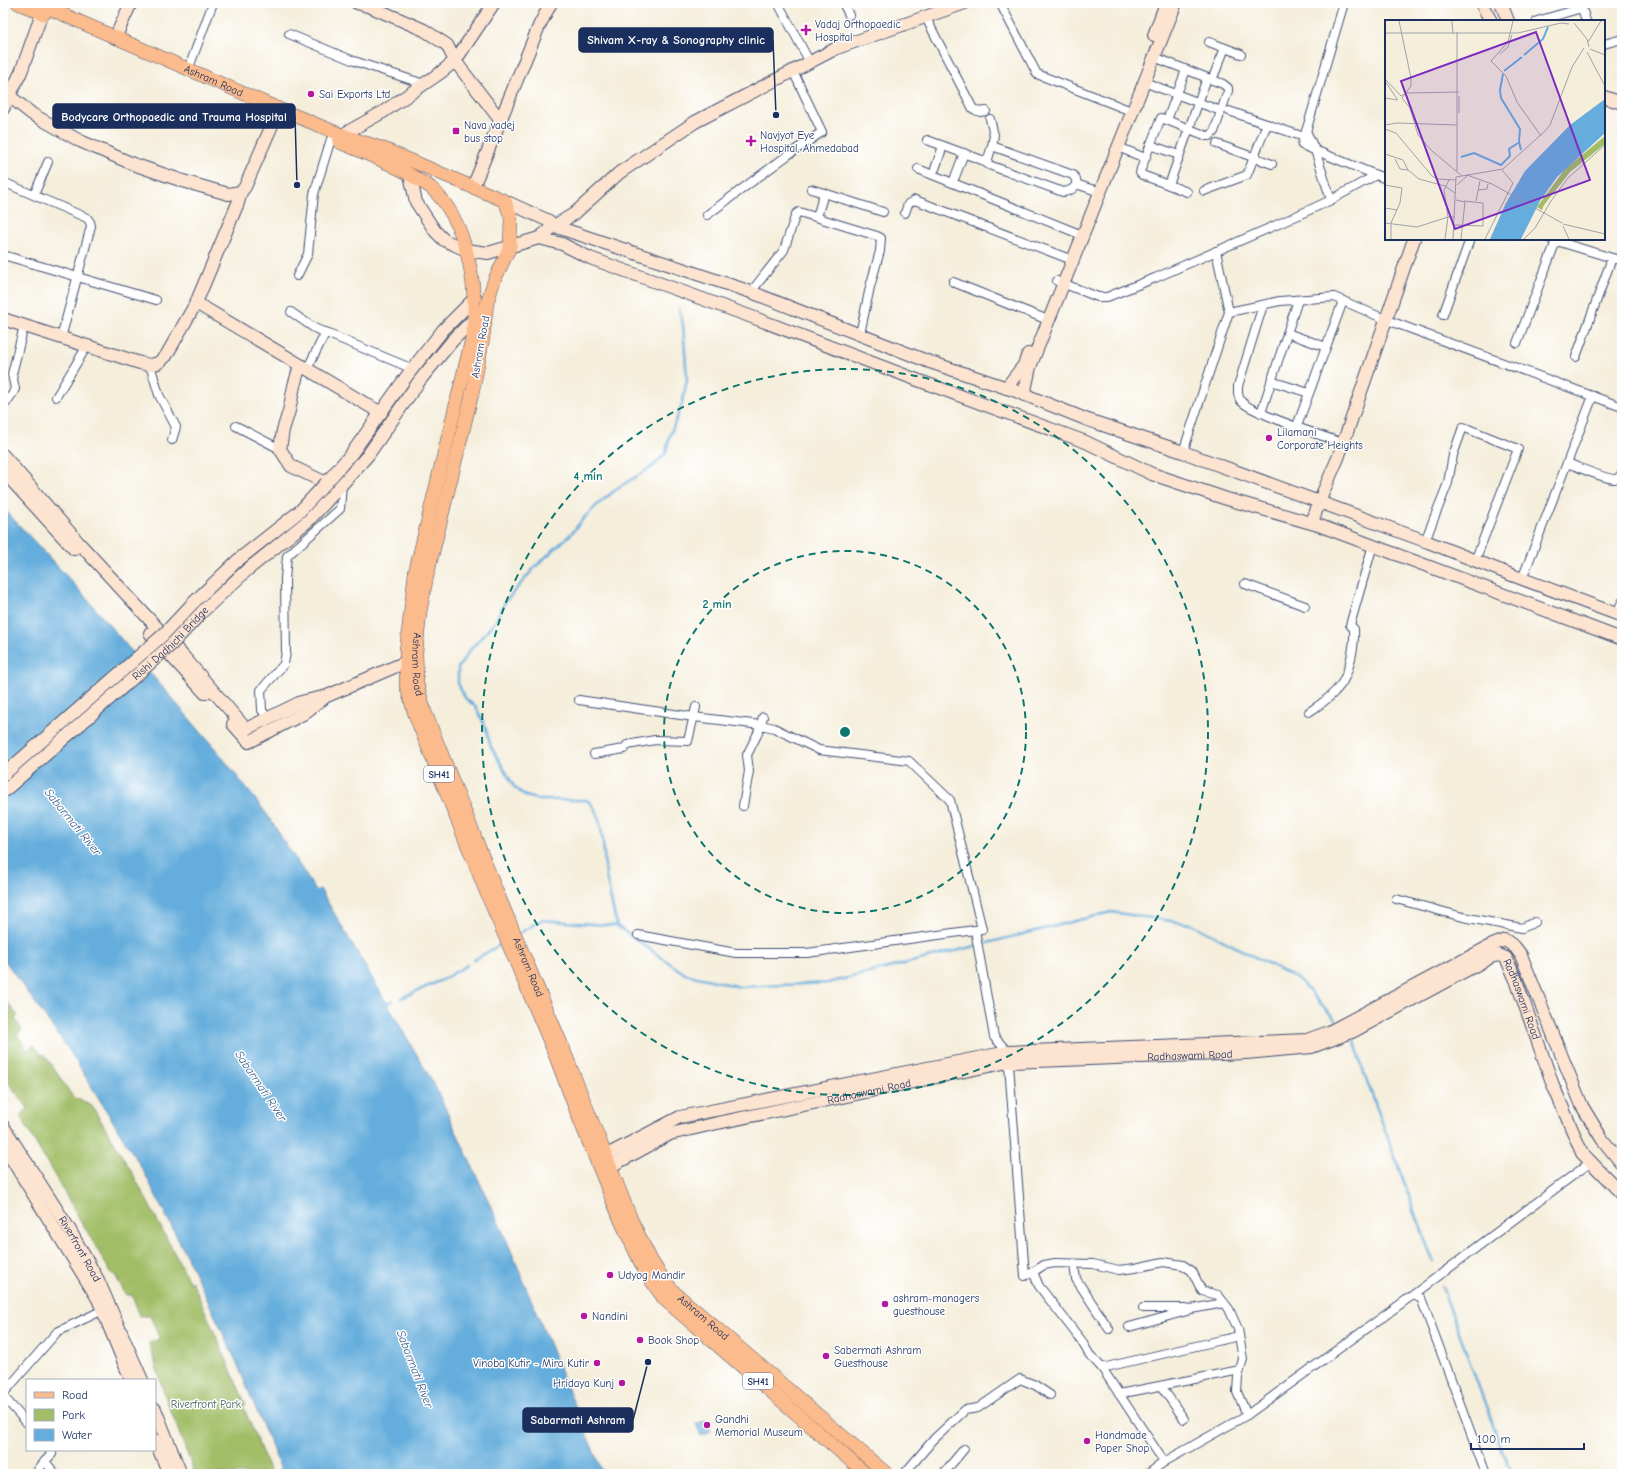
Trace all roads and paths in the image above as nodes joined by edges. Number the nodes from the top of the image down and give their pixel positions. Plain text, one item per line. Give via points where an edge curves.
1 (18, 3) edge
2 (131, 3) edge
3 (213, 3) edge
4 (357, 3) edge
5 (494, 3) edge
6 (550, 3) edge
7 (778, 3) edge
8 (843, 3) edge
9 (945, 3) edge
10 (966, 3) edge
11 (1000, 3) edge
12 (1166, 3) edge
13 (1176, 3) edge
14 (1344, 3) edge
15 (1501, 3) edge
16 (1581, 6) edge
17 (39, 8) edge
18 (849, 16) dead end
19 (925, 16) junction
20 (1508, 20) edge
21 (1540, 20) edge
22 (1586, 20) edge
23 (289, 34) dead end
24 (115, 38) junction
25 (1622, 39) edge
26 (1209, 42) dead end
27 (1605, 44) edge
28 (1225, 48) junction
29 (1241, 54) dead end
30 (807, 57) junction
31 (1154, 57) junction
32 (455, 61) junction
33 (188, 70) junction
34 (1186, 70) junction
35 (793, 71) junction
36 (1210, 79) junction
37 (1144, 82) junction
38 (424, 84) junction
39 (6, 94) edge
40 (1177, 94) junction
41 (1605, 97) edge
42 (1198, 102) junction
43 (1622, 103) edge
44 (1605, 104) edge
45 (3, 109) edge
46 (1126, 109) junction
47 (1622, 110) edge
48 (1225, 111) junction
49 (276, 116) junction
50 (1167, 120) junction
51 (501, 121) junction
52 (1267, 124) junction
53 (1188, 128) junction
54 (1305, 134) junction
55 (336, 137) junction
56 (927, 140) dead end
57 (1217, 144) dead end
58 (1150, 145) junction
59 (943, 146) junction
60 (992, 146) junction
61 (1118, 147) junction
62 (1315, 150) junction
63 (964, 153) junction
64 (1179, 155) junction
65 (1145, 158) junction
66 (1254, 158) junction
67 (48, 162) dead end
68 (987, 162) junction
69 (1272, 164) dead end
70 (935, 169) dead end
71 (918, 170) dead end
72 (410, 175) junction
73 (1376, 175) junction
74 (955, 177) dead end
75 (1385, 179) edge
76 (3, 182) edge
77 (1076, 184) junction
78 (1169, 184) junction
79 (473, 187) junction
80 (811, 189) dead end
81 (1094, 190) junction
82 (1204, 191) dead end
83 (241, 192) junction
84 (1187, 192) dead end
85 (824, 193) junction
86 (34, 195) junction
87 (1331, 200) junction
88 (505, 201) junction
89 (883, 212) dead end
90 (905, 213) dead end
91 (707, 215) dead end
92 (817, 217) junction
93 (551, 224) junction
94 (1077, 233) junction
95 (539, 238) junction
96 (1414, 240) edge
97 (1470, 240) edge
98 (1553, 240) edge
99 (1566, 242) edge
100 (510, 247) junction
101 (466, 250) junction
102 (1216, 251) junction
103 (3, 255) edge
104 (1067, 258) junction
105 (1612, 258) junction
106 (1622, 261) edge
107 (297, 276) dead end
108 (77, 277) junction
109 (953, 282) dead end
110 (1060, 283) junction
111 (751, 292) junction
112 (475, 298) junction
113 (156, 300) dead end
114 (1298, 300) junction
115 (1343, 301) junction
116 (196, 303) junction
117 (487, 303) junction
118 (1263, 305) junction
119 (291, 312) dead end
120 (1229, 312) junction
121 (1443, 315) dead end
122 (1043, 318) junction
123 (3, 319) edge
124 (475, 319) junction
125 (1387, 320) junction
126 (24, 326) junction
127 (326, 332) junction
128 (1287, 333) junction
129 (860, 334) junction
130 (61, 338) junction
131 (1517, 343) dead end
132 (87, 346) junction
133 (1326, 347) junction
134 (1576, 357) dead end
135 (150, 365) junction
136 (304, 367) junction
137 (413, 369) junction
138 (1271, 381) junction
139 (1006, 388) junction
140 (1309, 393) junction
141 (1024, 395) junction
142 (1593, 396) junction
143 (56, 397) dead end
144 (4, 406) edge
145 (1622, 407) edge
146 (1261, 413) junction
147 (381, 414) junction
148 (236, 426) dead end
149 (1297, 426) junction
150 (172, 440) dead end
151 (1343, 443) junction
152 (280, 449) junction
153 (1183, 452) junction
154 (3, 455) edge
155 (1567, 463) junction
156 (3, 471) edge
157 (1622, 473) edge
158 (326, 483) junction
159 (339, 488) junction
160 (1324, 504) junction
161 (1317, 524) junction
162 (1425, 541) junction
163 (1373, 545) junction
164 (1475, 561) junction
165 (1522, 579) junction
166 (1245, 584) dead end
167 (1622, 602) edge
168 (1305, 606) dead end
169 (1619, 615) edge
170 (1622, 639) edge
171 (411, 662) junction
172 (327, 696) junction
173 (579, 700) dead end
174 (696, 706) dead end
175 (1309, 712) dead end
176 (694, 717) junction
177 (267, 718) junction
178 (762, 721) junction
179 (594, 754) dead end
180 (3, 775) edge
181 (3, 792) edge
182 (742, 806) dead end
183 (1396, 899) dead end
184 (1535, 922) dead end
185 (975, 930) junction
186 (638, 935) dead end
187 (1505, 940) junction
188 (1499, 955) junction
189 (1349, 1027) junction
190 (1008, 1057) junction
191 (3, 1126) edge
192 (3, 1145) edge
193 (1591, 1162) junction
194 (603, 1164) junction
195 (1622, 1164) edge
196 (1622, 1194) edge
197 (1074, 1265) junction
198 (1033, 1272) junction
199 (658, 1282) junction
200 (1413, 1295) junction
201 (1224, 1303) junction
202 (1143, 1308) dead end
203 (1191, 1309) junction
204 (103, 1310) junction
205 (1129, 1327) dead end
206 (1109, 1329) dead end
207 (1239, 1336) junction
208 (1102, 1368) junction
209 (1240, 1370) junction
210 (131, 1379) edge
211 (142, 1379) edge
212 (1161, 1386) junction
213 (1119, 1394) junction
214 (3, 1395) edge
215 (1050, 1395) dead end
216 (156, 1412) edge
217 (1247, 1415) junction
218 (1184, 1419) dead end
219 (26, 1422) edge
220 (156, 1442) edge
221 (964, 1449) dead end
222 (50, 1451) edge
223 (45, 1461) junction
224 (1164, 1462) junction
225 (35, 1474) edge
226 (55, 1474) edge
227 (169, 1474) edge
228 (181, 1474) edge
229 (866, 1474) edge
230 (887, 1474) edge
231 (904, 1474) edge
232 (944, 1474) edge
233 (1148, 1474) edge
234 (1486, 1474) edge

1 - 17 main road, Ashram Road
2 - 24 main road
3 - 33 street
4 - 32 main road via 424,30 446,45
5 - 32 main road
6 - 51 main road
7 - 30 street
8 - 18 street
9 - 30 main road via 834,43
10 - 19 main road
11 - 46 street via 1037,74
12 - 46 main road
13 - 31 main road
14 - 54 street
15 - 20 main road
16 - 21 street
16 - 22 street
17 - 24 main road, Ashram Road
17 - 39 main road via 21,72
17 - 49 main road, Ashram Road
19 - 35 main road via 837,48
19 - 60 street via 973,109 988,115 994,135
23 - 38 street via 354,61
24 - 33 main road, Ashram Road
25 - 27 street
26 - 28 street
28 - 29 street
28 - 36 street
30 - 93 main road via 692,116 616,168
31 - 34 street
31 - 37 main road
32 - 38 main road
32 - 51 main road
33 - 55 main road, Ashram Road
34 - 36 street
34 - 40 street
35 - 91 street via 822,132
35 - 93 main road via 695,122 619,173 574,214
36 - 42 street
36 - 48 street via 1228,88
37 - 40 street
37 - 61 main road
38 - 55 main road via 383,112
39 - 45 main road
39 - 83 main road via 32,114 106,153 221,192
40 - 42 street
40 - 50 street
41 - 43 main road
42 - 48 street
42 - 53 street
44 - 47 main road
46 - 81 main road
48 - 52 street
48 - 53 street via 1210,136
49 - 55 main road, Ashram Road
49 - 83 main road via 249,180
50 - 53 street
50 - 58 street via 1161,118
51 - 79 main road
52 - 54 street
52 - 66 street
53 - 64 street
54 - 62 street
55 - 72 main road, Ashram Road
55 - 79 main road, Ashram Road via 384,149
55 - 107 street via 314,194 308,254
56 - 59 street
57 - 66 street
58 - 64 street
58 - 65 street
59 - 63 street
59 - 70 street
60 - 68 street
60 - 77 street via 1073,175
61 - 65 street
61 - 110 main road
62 - 73 street
62 - 87 street
63 - 68 street
63 - 74 street
64 - 78 street
65 - 78 street via 1140,173
66 - 69 street
66 - 82 street via 1247,175
67 - 86 street
68 - 77 street via 989,165 1063,192 1070,191
71 - 94 street
72 - 101 main road, Ashram Road via 429,187 446,204
72 - 101 main road via 416,202 434,232 444,240
73 - 75 street
73 - 87 street
76 - 86 street
77 - 81 street
78 - 84 street
79 - 88 main road, Ashram Road
80 - 85 street
81 - 94 main road
83 - 116 main road
85 - 89 street
85 - 92 street
86 - 108 street via 87,218 90,222
87 - 102 street
88 - 93 main road
88 - 100 main road, Ashram Road via 511,218
90 - 104 street via 908,204 915,200
92 - 111 street via 801,212 796,214 784,250
92 - 129 street via 881,238
93 - 95 main road
93 - 111 main road
94 - 104 main road
95 - 100 main road
95 - 161 main road via 562,244 590,258 1086,442 1152,474 1227,499
96 - 125 main road
97 - 121 street
98 - 99 street
98 - 131 street
99 - 105 street
100 - 101 main road via 488,253
100 - 117 main road, Ashram Road
101 - 112 main road, Ashram Road
102 - 110 street via 1107,297 1098,297
102 - 120 street
103 - 108 street
104 - 110 main road
105 - 106 street
105 - 134 street
108 - 113 street
108 - 130 street
109 - 122 street
110 - 122 main road
110 - 141 main road via 1030,367
111 - 129 main road
112 - 124 main road, Ashram Road
112 - 137 main road, Rishi Dadhichi Bridge via 443,330
114 - 115 street via 1334,297
114 - 118 street
114 - 128 street
115 - 125 street
115 - 133 street
116 - 135 main road via 166,356 158,363
116 - 136 main road
117 - 124 main road, Rishi Dadhichi Bridge
117 - 171 main road, Ashram Road via 473,390 427,576
118 - 120 street
118 - 146 street via 1238,386 1241,401
119 - 127 street via 314,328
120 - 153 street
122 - 139 main road via 1024,365
123 - 126 main road
124 - 159 main road, Rishi Dadhichi Bridge via 453,340 420,380 368,455
124 - 171 main road, Ashram Road via 415,573 410,610
125 - 142 street
125 - 151 main road
126 - 130 main road
126 - 144 street via 12,374 15,389
127 - 136 street
127 - 137 street
128 - 133 street
128 - 138 street
129 - 139 main road
130 - 132 main road
132 - 135 main road
132 - 143 street
133 - 140 street
135 - 150 street via 159,394 176,427
136 - 147 main road
136 - 152 main road via 294,386
137 - 147 main road, Rishi Dadhichi Bridge
138 - 140 street
138 - 146 street
139 - 141 main road
140 - 149 street
141 - 153 main road
142 - 145 street
142 - 155 street
146 - 149 street
147 - 158 main road, Rishi Dadhichi Bridge
148 - 152 street
149 - 151 street
151 - 160 main road
152 - 158 main road via 291,466
153 - 160 main road
154 - 177 main road via 246,729
155 - 157 street via 1608,478 1616,479
155 - 165 street
156 - 172 main road via 249,742 303,714
158 - 180 main road, Rishi Dadhichi Bridge, bridge via 300,511 238,560 164,635
159 - 177 street via 340,509 287,556 286,652 284,664 261,690 262,710
159 - 181 main road, Rishi Dadhichi Bridge, bridge via 309,520 247,570 172,644
160 - 161 main road
160 - 162 main road
161 - 163 main road
162 - 164 main road
162 - 164 street via 1448,483 1462,427 1518,449
163 - 170 main road
163 - 175 street via 1350,626 1354,629 1355,641 1342,683
164 - 165 main road
165 - 169 main road
166 - 168 street
167 - 169 street
171 - 172 main road
171 - 194 main road, Ashram Road via 425,712 561,1043
172 - 177 main road via 301,702
173 - 176 street
174 - 176 street
176 - 178 street
176 - 179 street via 688,741 655,740 626,745 624,749 617,751
178 - 182 street via 747,755 750,771
178 - 185 street via 819,750 910,761 950,800 982,929
183 - 184 street via 1463,917 1522,928
185 - 186 street via 807,953 736,954
185 - 190 street via 994,1037
187 - 188 main road
187 - 189 main road, Radhaswami Road
187 - 195 main road, Radhaswami Road via 1521,955 1582,1106 1602,1139
188 - 189 main road, Radhaswami Road
188 - 193 main road, Radhaswami Road via 1506,958 1516,980 1553,1086 1582,1153
189 - 190 main road, Radhaswami Road via 1312,1047 1246,1053
190 - 194 main road, Radhaswami Road via 680,1117
190 - 198 street via 1025,1276
191 - 211 main road, Riverfront Road via 68,1227 98,1280
192 - 204 main road, Riverfront Road
193 - 196 main road, Radhaswami Road
193 - 200 street
194 - 199 main road, Ashram Road via 651,1260
197 - 198 street via 1044,1265
197 - 201 street via 1093,1264 1119,1270 1163,1262 1183,1265 1192,1271 1202,1291 1218,1295
197 - 206 street via 1076,1279
198 - 208 street via 1039,1286
199 - 229 main road, Ashram Road / SH41 via 664,1299
199 - 230 main road, Ashram Road via 674,1292
200 - 217 street
200 - 234 street via 1421,1298
201 - 203 street
201 - 207 street via 1229,1309
202 - 203 street
203 - 205 street
204 - 210 main road, Riverfront Road
204 - 214 street via 57,1332
207 - 208 street
207 - 209 street via 1242,1360
208 - 213 street
209 - 212 street
209 - 217 street via 1237,1392
212 - 213 street
212 - 218 street
213 - 224 street
214 - 219 street
215 - 231 street via 1036,1385 1020,1379 978,1408 965,1410 934,1439
216 - 228 main road
217 - 224 street
220 - 227 main road
221 - 232 street
222 - 223 street via 52,1454
223 - 225 street
223 - 226 street
224 - 233 street

